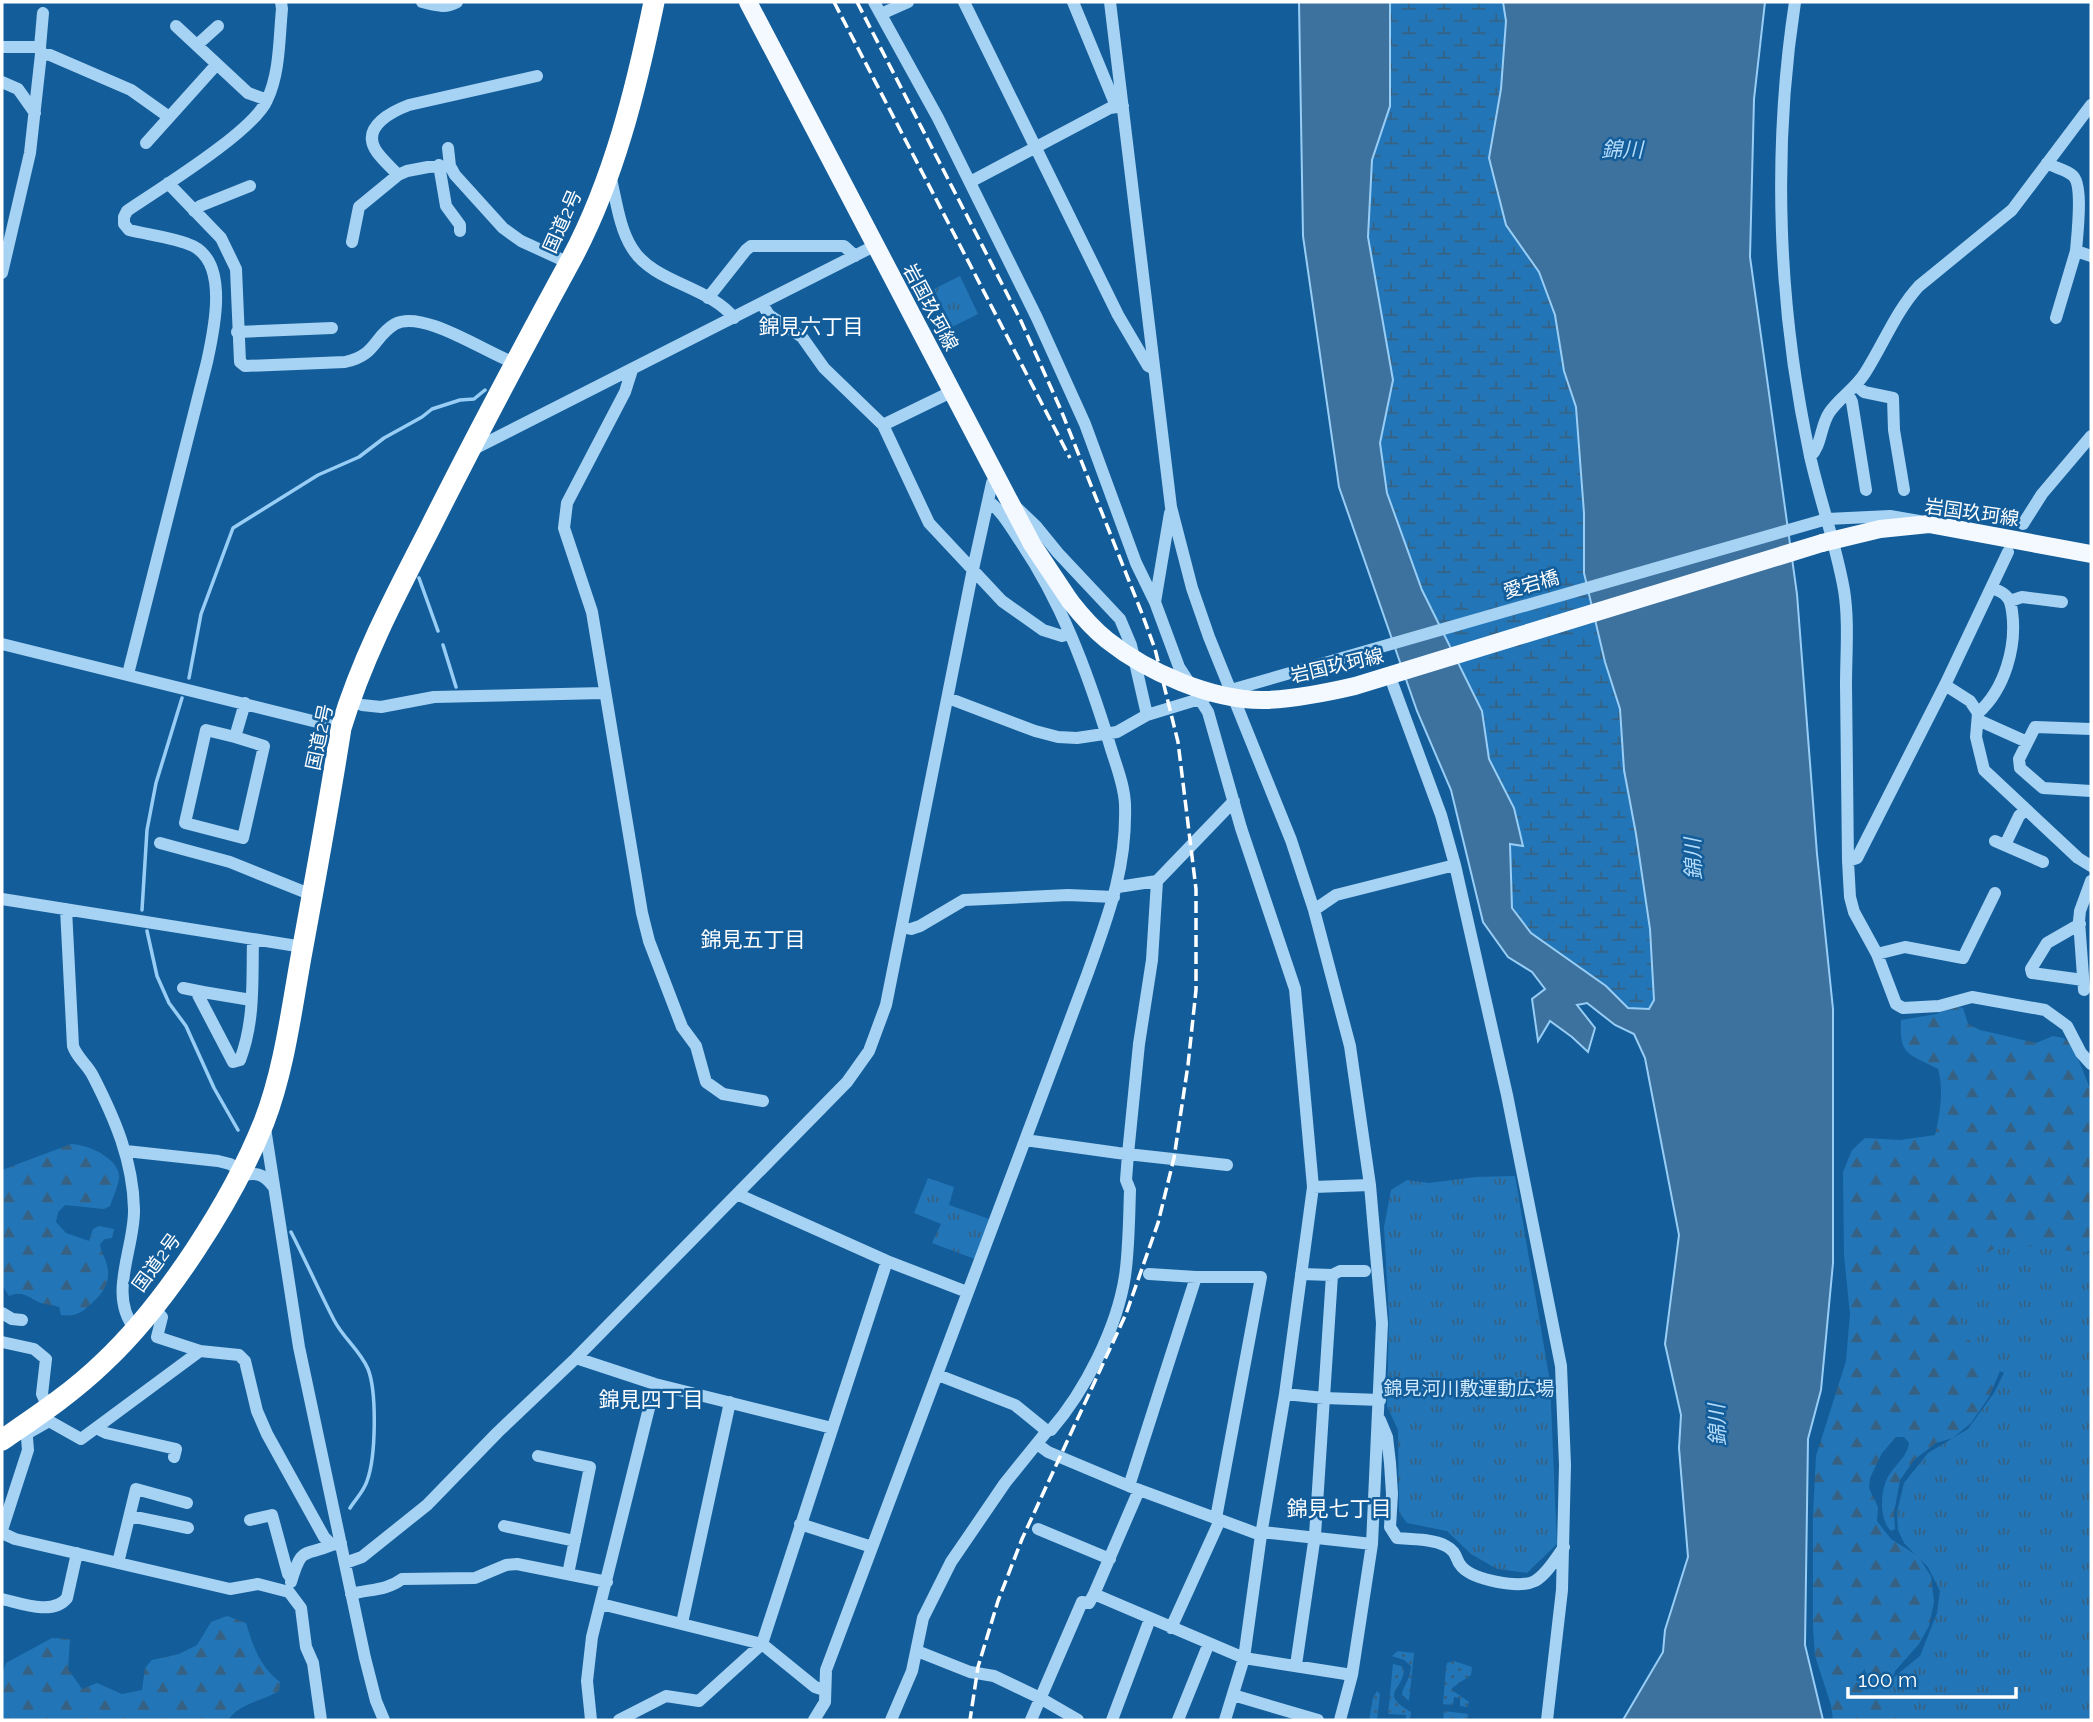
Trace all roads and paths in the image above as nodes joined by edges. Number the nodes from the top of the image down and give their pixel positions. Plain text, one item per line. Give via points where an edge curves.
1 (281, 2) edge
2 (422, 2) edge
3 (457, 2) edge
4 (654, 2) edge
5 (748, 2) edge
6 (874, 2) edge
7 (908, 2) edge
8 (964, 2) edge
9 (1073, 2) edge
10 (1110, 2) edge
11 (1795, 2) edge
12 (43, 13) dead end
13 (881, 14) junction
14 (176, 26) dead end
15 (218, 26) dead end
16 (197, 46) junction
17 (2, 47) edge
18 (40, 51) junction
19 (217, 64) junction
20 (537, 76) dead end
21 (2, 82) edge
22 (267, 100) junction
23 (2091, 105) edge
24 (1120, 106) junction
25 (35, 113) junction
26 (169, 117) junction
27 (146, 143) dead end
28 (1035, 147) junction
29 (448, 148) dead end
30 (2047, 163) junction
31 (445, 166) junction
32 (608, 171) junction
33 (398, 175) junction
34 (970, 182) junction
35 (168, 183) junction
36 (250, 186) dead end
37 (194, 211) junction
38 (460, 231) dead end
39 (352, 242) dead end
40 (874, 246) junction
41 (2076, 251) junction
42 (855, 256) junction
43 (2091, 256) edge
44 (569, 263) junction
45 (2, 272) edge
46 (708, 298) junction
47 (762, 303) junction
48 (734, 318) junction
49 (2056, 318) dead end
50 (332, 328) dead end
51 (237, 332) junction
52 (515, 363) junction
53 (1154, 369) junction
54 (632, 370) junction
55 (1852, 390) junction
56 (951, 392) junction
57 (883, 425) junction
58 (2091, 436) edge
59 (469, 451) junction
60 (1810, 457) junction
61 (997, 478) junction
62 (1866, 490) dead end
63 (1905, 491) dead end
64 (988, 501) junction
65 (1010, 502) junction
66 (1171, 507) junction
67 (1827, 519) junction
68 (1929, 524) junction
69 (2023, 524) dead end
70 (1827, 541) junction
71 (2008, 552) dead end
72 (2091, 554) edge
73 (973, 569) junction
74 (1992, 588) junction
75 (1097, 595) junction
76 (2010, 601) junction
77 (1155, 602) junction
78 (2062, 602) dead end
79 (1067, 610) junction
80 (1070, 634) junction
81 (2, 644) edge
82 (128, 674) junction
83 (1393, 685) dead end
84 (1945, 685) junction
85 (1230, 690) junction
86 (604, 693) junction
87 (948, 698) junction
88 (1201, 698) junction
89 (349, 700) junction
90 (245, 703) junction
91 (1147, 715) junction
92 (1978, 717) junction
93 (341, 728) junction
94 (2091, 729) edge
95 (1107, 734) junction
96 (235, 737) junction
97 (2027, 742) junction
98 (2091, 791) edge
99 (1234, 801) junction
100 (2025, 810) junction
101 (160, 843) dead end
102 (1848, 861) junction
103 (2043, 862) dead end
104 (1455, 865) junction
105 (2091, 866) edge
106 (1157, 881) junction
107 (2091, 881) edge
108 (1116, 892) junction
109 (1995, 893) dead end
110 (312, 895) junction
111 (2, 899) edge
112 (66, 909) junction
113 (1314, 910) junction
114 (2080, 925) junction
115 (902, 927) junction
116 (253, 939) junction
117 (303, 947) junction
118 (1877, 954) junction
119 (183, 988) dead end
120 (203, 992) junction
121 (251, 1000) junction
122 (2091, 1063) edge
123 (763, 1101) dead end
124 (264, 1120) junction
125 (1025, 1140) junction
126 (126, 1152) junction
127 (1128, 1154) junction
128 (1227, 1165) dead end
129 (240, 1173) junction
130 (1370, 1185) junction
131 (273, 1186) junction
132 (1313, 1187) junction
133 (737, 1194) junction
134 (887, 1261) junction
135 (1365, 1271) dead end
136 (1301, 1273) junction
137 (1149, 1274) dead end
138 (1332, 1275) junction
139 (1196, 1277) junction
140 (967, 1292) junction
141 (152, 1307) junction
142 (2, 1313) edge
143 (22, 1320) dead end
144 (135, 1329) junction
145 (2, 1342) edge
146 (200, 1351) junction
147 (576, 1358) junction
148 (938, 1375) junction
149 (655, 1384) junction
150 (1285, 1394) junction
151 (1324, 1398) junction
152 (1380, 1400) junction
153 (730, 1402) junction
154 (48, 1408) junction
155 (1379, 1416) junction
156 (27, 1428) junction
157 (96, 1428) junction
158 (832, 1428) junction
159 (1047, 1431) junction
160 (2, 1440) edge
161 (1037, 1444) junction
162 (538, 1456) dead end
163 (174, 1457) dead end
164 (1134, 1488) junction
165 (187, 1503) dead end
166 (130, 1516) junction
167 (1218, 1519) junction
168 (250, 1520) dead end
169 (800, 1524) junction
170 (505, 1526) dead end
171 (188, 1528) dead end
172 (1038, 1530) dead end
173 (2, 1531) edge
174 (1261, 1534) junction
175 (1314, 1538) junction
176 (575, 1541) junction
177 (337, 1544) junction
178 (1372, 1544) junction
179 (872, 1547) junction
180 (1564, 1547) junction
181 (77, 1553) junction
182 (1110, 1559) junction
183 (118, 1563) junction
184 (345, 1563) junction
185 (568, 1574) junction
186 (607, 1582) junction
187 (291, 1586) junction
188 (351, 1594) junction
189 (1094, 1594) junction
190 (2, 1599) edge
191 (601, 1604) junction
192 (1150, 1619) junction
193 (682, 1623) junction
194 (1171, 1628) junction
195 (1209, 1643) junction
196 (762, 1644) junction
197 (916, 1651) junction
198 (1244, 1658) junction
199 (1296, 1665) junction
200 (1352, 1675) junction
201 (824, 1690) junction
202 (1233, 1695) junction
203 (1040, 1698) junction
204 (321, 1720) edge
205 (384, 1720) edge
206 (591, 1720) edge
207 (619, 1720) edge
208 (814, 1720) edge
209 (891, 1720) edge
210 (1031, 1720) edge
211 (1078, 1720) edge
212 (1112, 1720) edge
213 (1178, 1720) edge
214 (1226, 1720) edge
215 (1318, 1720) edge
216 (1340, 1720) edge
217 (1547, 1720) edge

1 - 22 street via 276,63
2 - 3 street via 450,6
4 - 32 highway, 国道2号 via 639,74
5 - 40 main road, 岩国玖珂線
6 - 13 street
7 - 13 street
8 - 28 street
9 - 24 street
10 - 24 street
11 - 60 street via 1782,132 1783,247 1790,338
12 - 18 street
13 - 34 street
14 - 16 street
15 - 16 street
16 - 19 street
17 - 18 street
18 - 25 street
18 - 26 street via 131,90
19 - 22 street via 248,93
19 - 26 street
20 - 33 street via 391,112 378,124 372,139 374,149
21 - 25 street via 18,89
22 - 35 street via 261,113 241,131
23 - 30 street
24 - 28 street
24 - 53 street
25 - 45 street via 26,175
26 - 27 street
28 - 34 street
28 - 53 street via 1128,335
29 - 31 street
30 - 41 street via 2077,180
30 - 55 street via 2012,210 1908,298
31 - 33 street
31 - 38 street via 446,206
31 - 44 street via 503,228
32 - 44 highway, 国道2号
32 - 46 street via 631,248 646,264
33 - 39 street via 359,207
34 - 77 street via 1062,371
35 - 37 street
35 - 82 street via 127,211 124,224 129,230 201,251 214,271 214,331
36 - 37 street
37 - 51 street via 226,244 236,269
40 - 42 street
40 - 56 main road, 岩国玖珂線
41 - 43 street
41 - 49 street
42 - 46 street via 844,246 751,246
42 - 47 street
44 - 52 highway, 国道2号
46 - 48 street via 725,306
47 - 48 street
47 - 57 street via 769,315 802,337 824,368
48 - 54 street
50 - 51 street
51 - 52 street via 240,362 245,366 359,359 389,329 411,321 449,331
52 - 59 highway, 国道2号
53 - 66 street
54 - 59 street
54 - 86 street via 625,392 566,503 564,527 592,612
55 - 60 street via 1829,414
55 - 62 street
55 - 63 street via 1893,398
56 - 57 street
56 - 61 main road, 岩国玖珂線
57 - 73 street via 929,523
58 - 69 street
59 - 89 highway, 国道2号 via 373,642
60 - 67 street
61 - 64 street
61 - 65 main road, 岩国玖珂線
64 - 73 street
64 - 79 street
65 - 75 street
65 - 79 main road, 岩国玖珂線
66 - 77 street
66 - 85 street via 1192,588
67 - 68 street, 愛宕橋 via 1890,516
67 - 70 street
67 - 85 street, 愛宕橋
68 - 70 main road, 岩国玖珂線
68 - 72 main road, 岩国玖珂線
70 - 79 main road, 岩国玖珂線, bridge via 1310,696 1262,700 1226,695 1160,674
70 - 102 street via 1844,592
71 - 74 street
73 - 80 street via 1002,601 1043,629
73 - 87 street
74 - 76 street
74 - 84 street
75 - 79 street via 1081,610
75 - 91 street via 1120,619 1131,645
76 - 78 street via 2022,597
76 - 92 street via 2013,650
77 - 88 street via 1179,667
79 - 80 street
80 - 95 street
81 - 82 street
82 - 90 street
83 - 104 street
84 - 92 street via 1970,701
84 - 102 street via 1857,858
85 - 88 street, 愛宕橋
85 - 113 street via 1292,840
86 - 89 street via 433,697 381,707
86 - 123 street via 642,913 676,1012 696,1045 706,1082 723,1094
87 - 95 street, 愛宕橋 via 1058,737
87 - 115 street
88 - 91 street, 愛宕橋
88 - 99 street
89 - 93 highway, 国道2号
90 - 93 street
90 - 96 street
91 - 95 street, 愛宕橋
92 - 97 street
92 - 100 street via 1976,737 1984,770
93 - 110 highway, 国道2号
94 - 97 street via 2035,727
95 - 108 street via 1125,802
96 - 96 street via 264,746 243,838 185,823 205,730
97 - 98 street via 2020,768 2043,788
99 - 106 street
99 - 132 street via 1295,989
100 - 103 street via 2000,843
100 - 105 street
101 - 110 street via 230,862
102 - 118 street via 1854,912
104 - 113 street via 1336,895
104 - 180 street via 1561,1366
106 - 108 street
106 - 127 street
107 - 114 street
108 - 115 street via 964,900 920,926
108 - 125 street
109 - 118 street via 1964,958 1905,947
110 - 117 highway, 国道2号
111 - 112 street
112 - 116 street
112 - 126 street via 73,1046 92,1074
113 - 130 street via 1350,1046
114 - 114 street via 2083,985 2032,973 2047,943
115 - 133 street via 885,1010 869,1051 847,1082
116 - 117 street
116 - 121 street
117 - 124 highway, 国道2号 via 285,1050
118 - 122 street via 1896,1004 1903,1008 1939,1006 1972,997 2033,1006 2067,1026
119 - 120 street
120 - 121 street
120 - 121 street via 198,995 233,1062 240,1060 246,1045
124 - 129 highway, 国道2号
124 - 131 street
125 - 127 street
125 - 140 street
126 - 129 street via 218,1161
126 - 144 street via 134,1211 121,1294 125,1317
127 - 128 street
127 - 159 street via 1126,1258 1116,1310 1082,1389 1067,1413
129 - 131 street via 265,1176
129 - 141 highway, 国道2号 via 183,1268
130 - 132 street
130 - 152 street via 1382,1323
131 - 177 street
132 - 136 street
133 - 134 street
133 - 147 street
134 - 140 street
134 - 158 street
135 - 138 street
136 - 138 street
136 - 150 street
137 - 139 street
138 - 151 street
139 - 164 street
139 - 167 street via 1261,1277
140 - 148 street
141 - 144 highway, 国道2号
141 - 146 street via 162,1317 157,1337
142 - 143 street
144 - 154 highway, 国道2号 via 104,1362
145 - 154 street via 34,1349 46,1359 43,1394
146 - 157 street
146 - 177 street via 239,1355 245,1360 267,1434 324,1537
147 - 149 street
147 - 184 street via 427,1505 362,1557
148 - 159 street via 1015,1405
148 - 179 street
149 - 153 street
149 - 186 street
150 - 151 street
150 - 174 street
151 - 152 street
151 - 175 street
152 - 155 street
153 - 158 street
153 - 193 street
154 - 156 highway, 国道2号
155 - 178 street
155 - 180 street via 1387,1437 1390,1527 1397,1538 1442,1544 1455,1552 1461,1567 1480,1578 1521,1585 1535,1581
156 - 157 street via 49,1421 81,1439
156 - 160 highway, 国道2号
156 - 173 street via 28,1450
157 - 163 street via 176,1448
158 - 169 street
159 - 161 street
161 - 164 street
161 - 197 street via 951,1562 923,1618
162 - 176 street via 590,1468
164 - 167 street
164 - 182 street
165 - 166 street via 136,1489
166 - 171 street
166 - 183 street
167 - 174 street
167 - 194 street
168 - 187 street via 272,1515
169 - 179 street
169 - 196 street
170 - 176 street
172 - 182 street
173 - 181 street via 15,1539
174 - 175 street
174 - 198 street
175 - 178 street
175 - 199 street
176 - 185 street
177 - 184 street
177 - 187 street via 303,1554
178 - 200 street
179 - 201 street via 827,1670
180 - 217 street
181 - 183 street
181 - 190 street via 64,1602 52,1607
182 - 189 street
183 - 187 street via 230,1589 258,1584
184 - 188 street
185 - 186 street
185 - 188 street via 506,1565 475,1578 402,1579 376,1591
186 - 191 street
187 - 204 street via 301,1608
188 - 205 street
189 - 192 street
189 - 203 street via 1088,1603 1082,1602
191 - 193 street
191 - 206 street via 587,1681
192 - 194 street
192 - 212 street
193 - 196 street
194 - 195 street
195 - 198 street
195 - 213 street
196 - 201 street
196 - 207 street via 699,1701 666,1696
197 - 203 street via 993,1676
197 - 209 street
198 - 199 street
198 - 202 street
199 - 200 street
200 - 216 street
201 - 208 street via 825,1702
202 - 214 street
202 - 215 street
203 - 210 street
203 - 211 street

